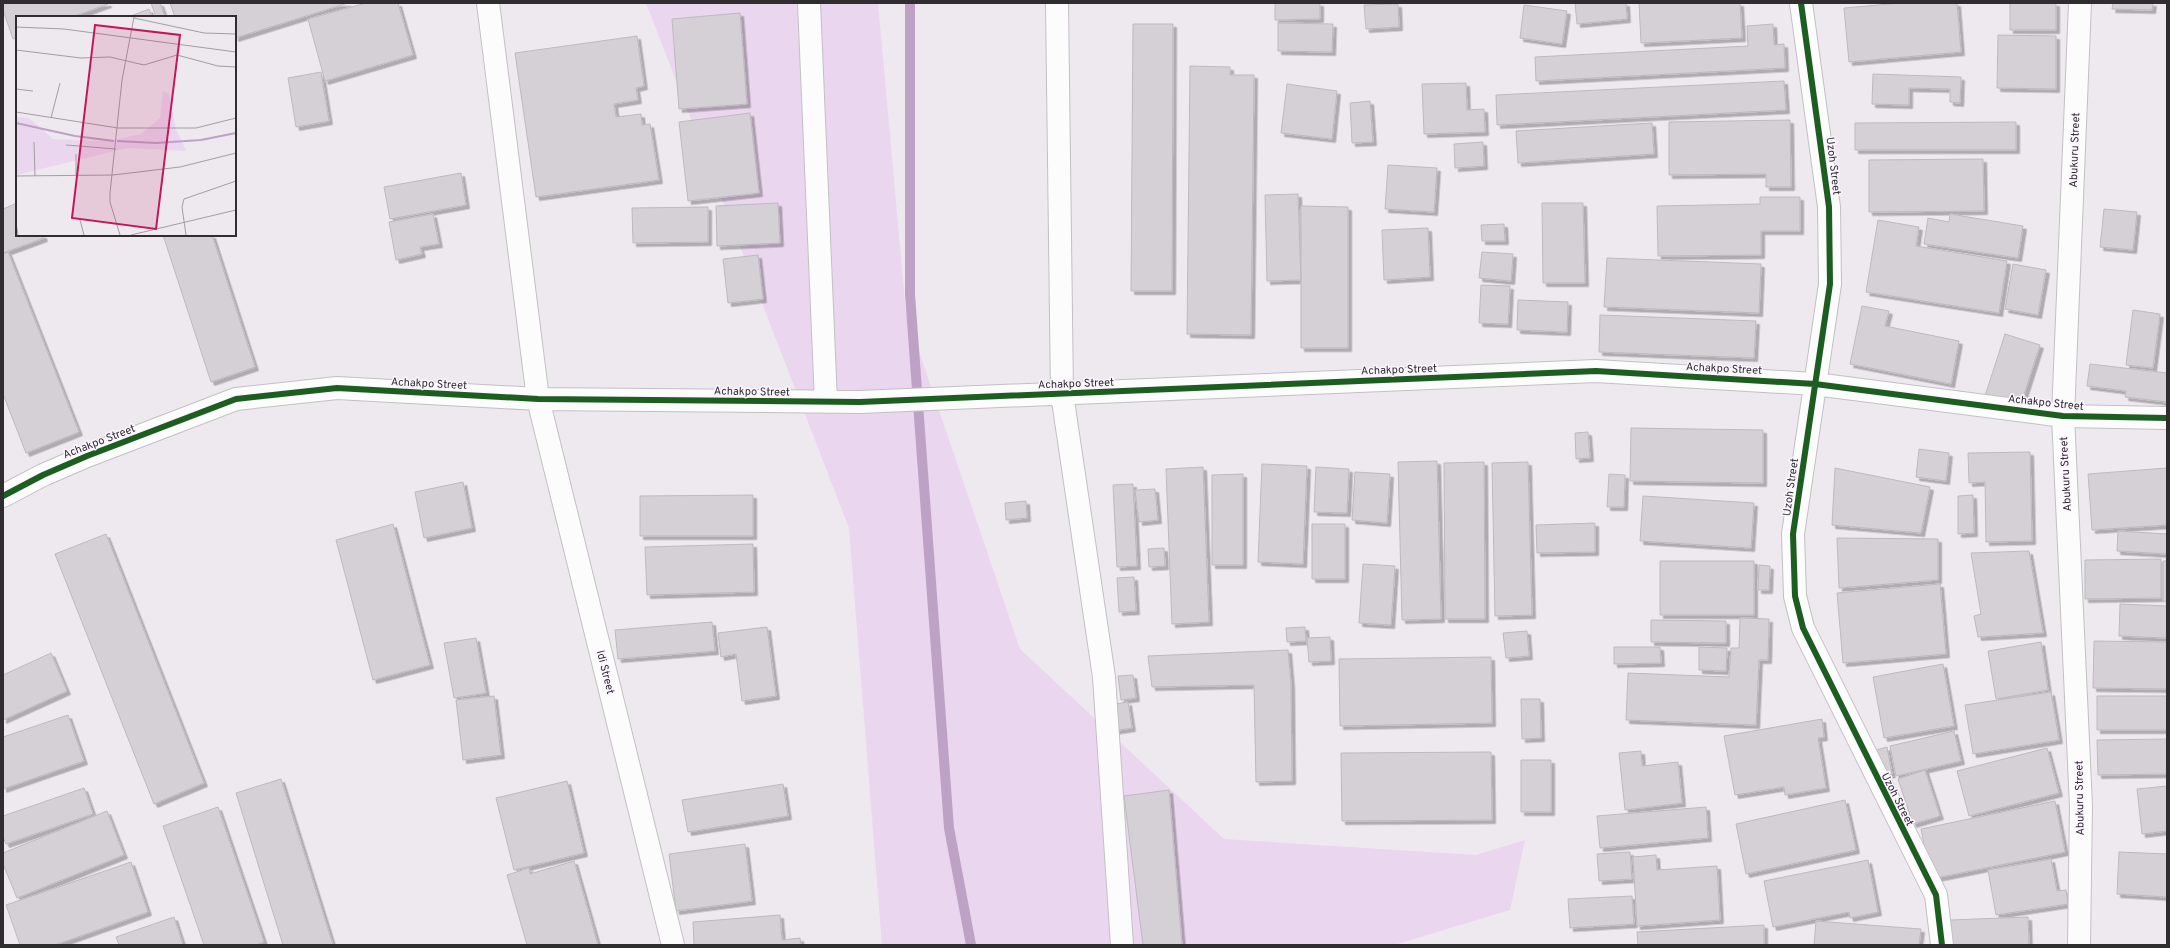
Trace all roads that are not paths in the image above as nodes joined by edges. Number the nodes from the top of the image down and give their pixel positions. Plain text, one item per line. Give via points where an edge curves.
1 (488, 3) edge
2 (810, 3) edge
3 (1057, 3) edge
4 (1801, 3) edge
5 (2080, 3) edge
6 (1815, 384) junction
7 (1062, 394) junction
8 (538, 399) junction
9 (826, 402) junction
10 (2063, 416) junction
11 (2167, 418) edge
12 (3, 496) edge
13 (673, 945) edge
14 (1122, 945) edge
15 (1942, 945) edge
16 (2079, 945) edge

1 - 8 street, Idi Street
2 - 9 street
3 - 7 street
4 - 6 street, Uzoh Street via 1829,207 1830,284
5 - 10 street, Abukuru Street
6 - 7 street, Achakpo Street via 1596,371
6 - 10 street, Achakpo Street
6 - 15 street, Uzoh Street via 1793,534 1795,596 1803,628 1936,895
7 - 9 street, Achakpo Street
7 - 14 street via 1104,677
8 - 9 street, Achakpo Street
8 - 12 street, Achakpo Street via 337,388 236,399 75,461
8 - 13 street, Idi Street
10 - 11 street, Achakpo Street
10 - 16 street, Abukuru Street via 2081,806

